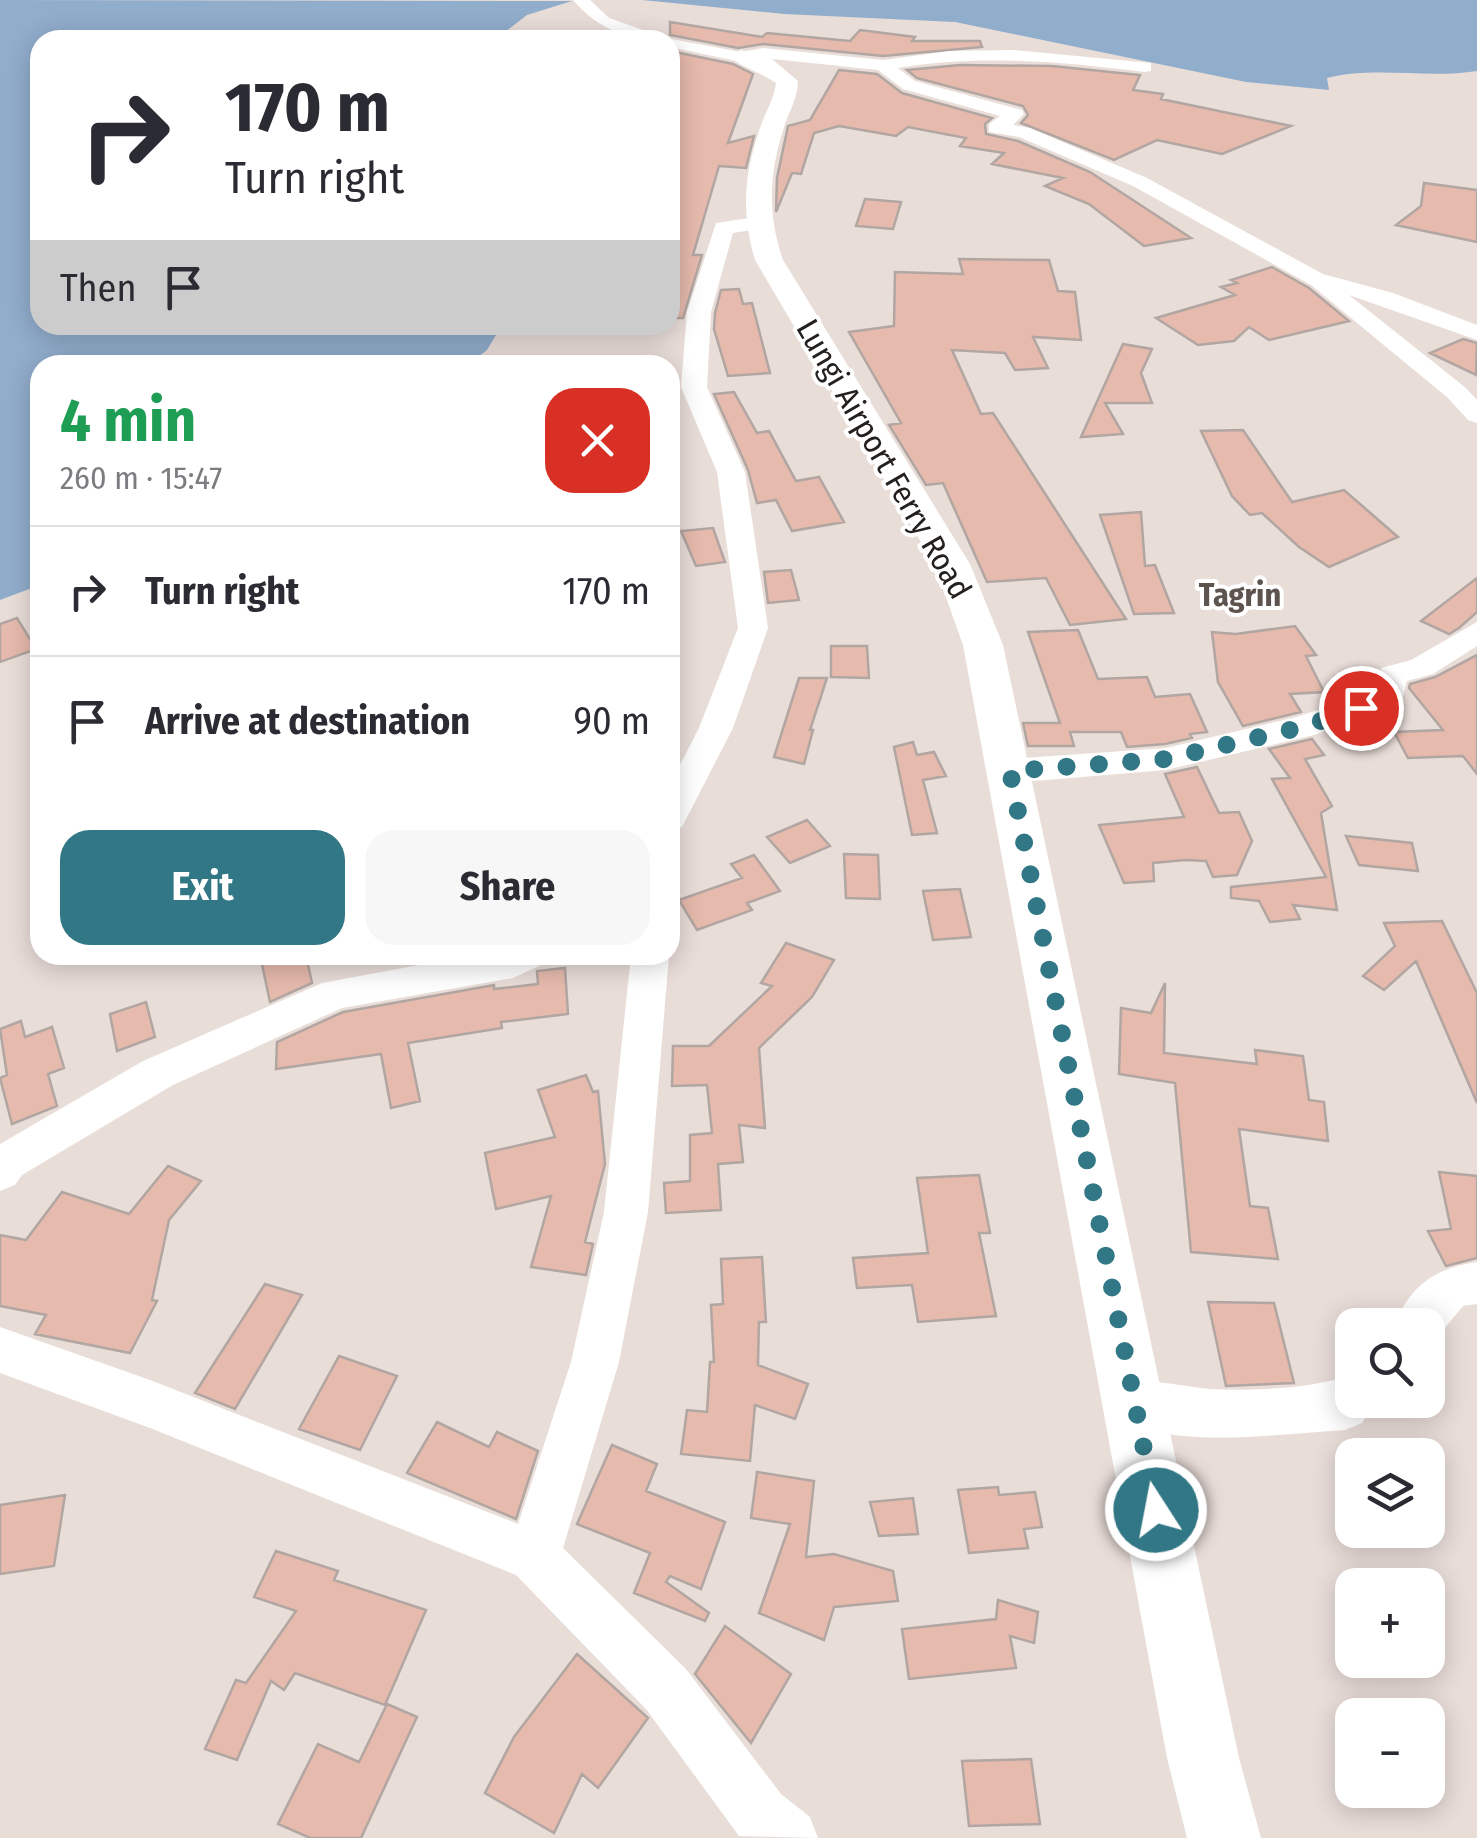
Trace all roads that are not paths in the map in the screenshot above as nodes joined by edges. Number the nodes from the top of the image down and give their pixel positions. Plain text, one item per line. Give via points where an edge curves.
1 (581, 0) edge
2 (628, 30) edge
3 (680, 44) edge
4 (741, 57) junction
5 (883, 66) junction
6 (1145, 66) dead end
7 (756, 223) junction
8 (1315, 279) junction
9 (1477, 333) edge
10 (1477, 415) edge
11 (1477, 632) edge
12 (1010, 771) junction
13 (680, 798) edge
14 (502, 965) edge
15 (649, 965) edge
16 (0, 1172) edge
17 (1477, 1282) edge
18 (1432, 1308) edge
19 (0, 1350) edge
20 (1135, 1404) junction
21 (1335, 1407) edge
22 (534, 1556) junction
23 (789, 1838) edge
24 (1224, 1838) edge

1 - 2 street via 603,22
3 - 4 street
4 - 5 street via 763,53
4 - 7 main road, Lungi Airport Ferry Road via 787,81 788,92 760,178
5 - 6 street via 993,53
5 - 8 street via 910,85 1015,114 996,128 1023,132 1140,182
7 - 12 main road, Lungi Airport Ferry Road via 777,274 970,602
7 - 13 street via 724,228 699,312 694,388 731,472 753,628 716,728
8 - 9 street
8 - 10 street
11 - 12 street via 1422,667 1392,675 1390,698 1302,727 1166,759
12 - 20 main road, Lungi Airport Ferry Road
14 - 16 street via 336,994 158,1073
15 - 22 street via 626,1212 595,1362
17 - 18 street via 1450,1287
19 - 22 street
20 - 21 street via 1213,1413
20 - 24 main road, Lungi Airport Ferry Road
22 - 23 street via 666,1689 760,1816

